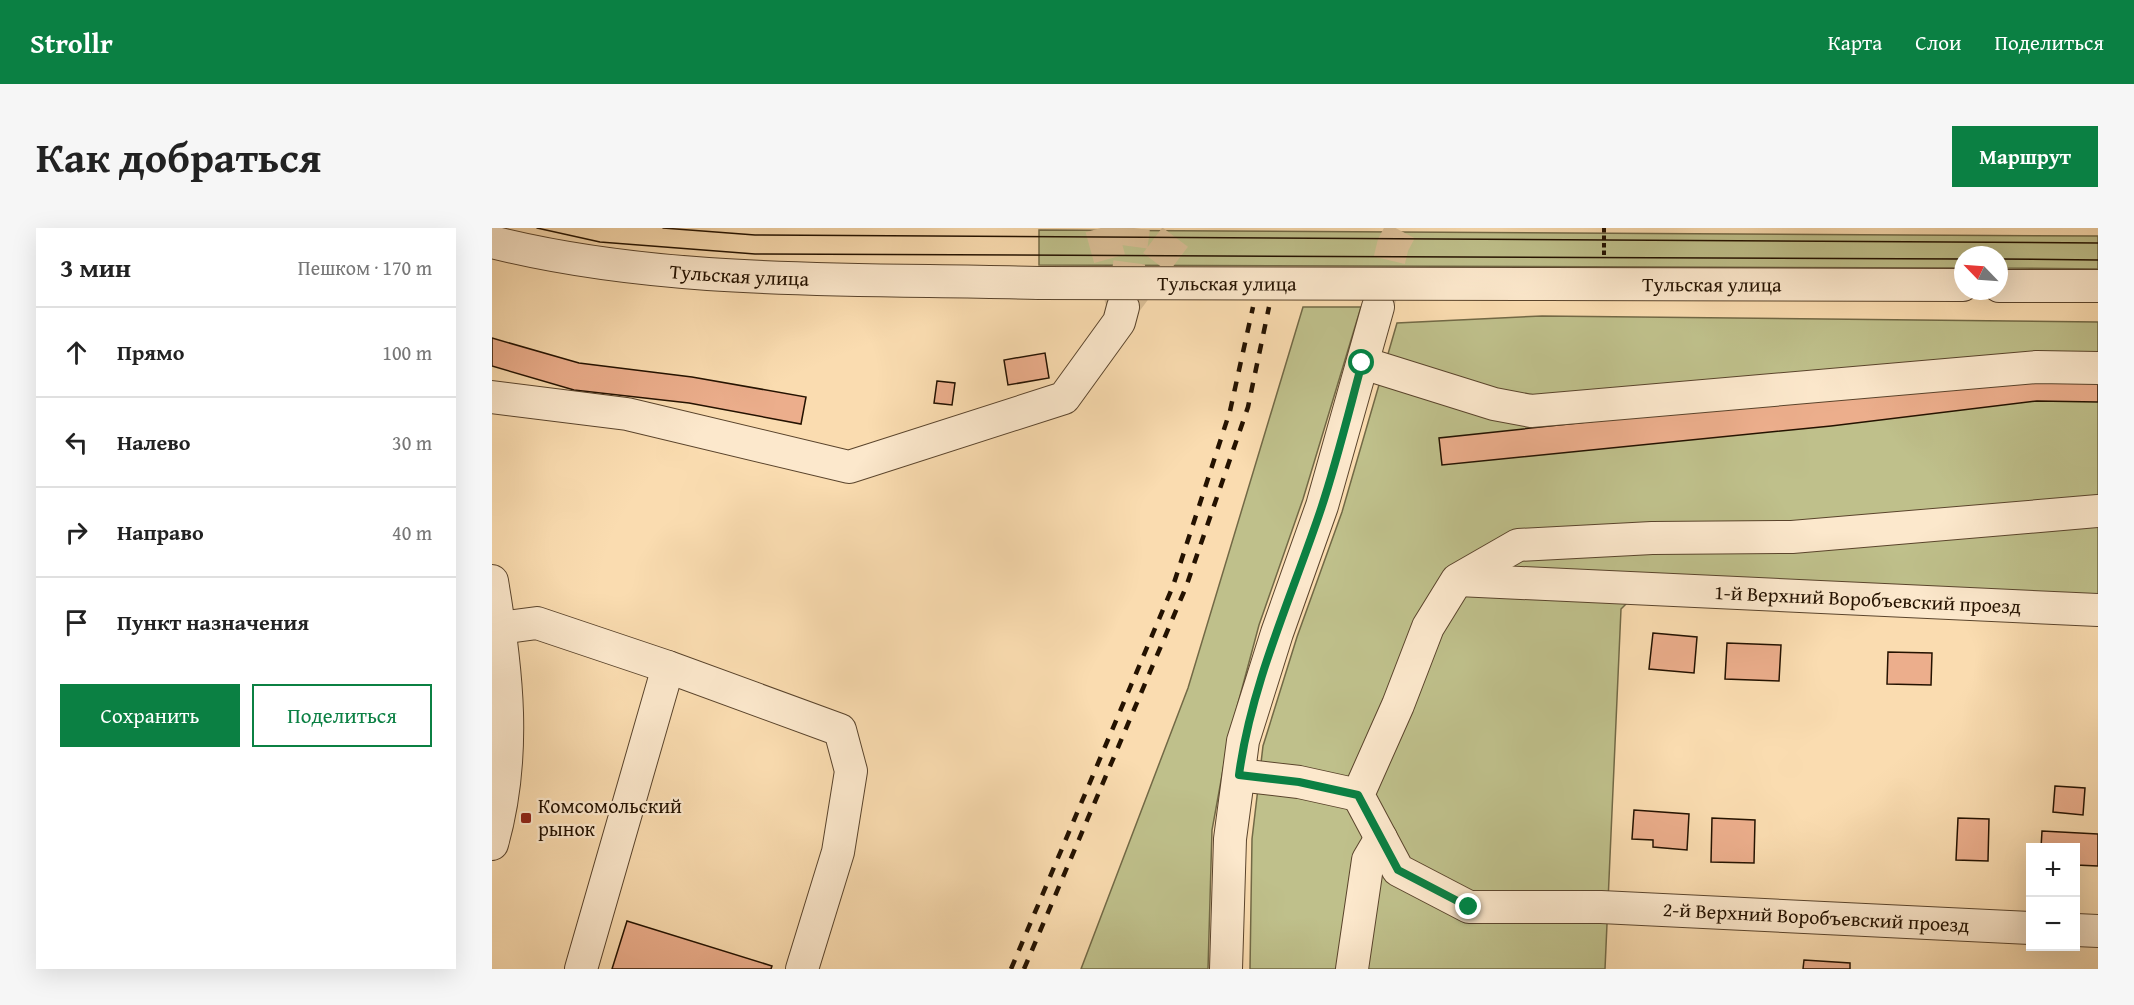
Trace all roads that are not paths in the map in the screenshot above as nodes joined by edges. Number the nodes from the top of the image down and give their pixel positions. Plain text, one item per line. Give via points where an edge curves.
1 (492, 242) edge
2 (1954, 285) edge
3 (2008, 286) edge
4 (2098, 286) edge
5 (1123, 307) tunnel mouth
6 (1378, 307) tunnel mouth
7 (1362, 363) junction
8 (2098, 368) edge
9 (492, 397) edge
10 (2098, 511) edge
11 (1457, 580) junction
12 (492, 581) edge
13 (2098, 610) edge
14 (500, 628) junction
15 (668, 667) junction
16 (501, 728) edge
17 (1239, 775) junction
18 (1358, 795) junction
19 (1381, 838) junction
20 (492, 844) edge
21 (2026, 928) edge
22 (2080, 930) edge
23 (2098, 931) edge
24 (581, 969) edge
25 (802, 969) edge
26 (1226, 969) edge
27 (1352, 969) edge

1 - 2 street, Тульская улица, bridge via 568,257 754,275 1039,283
3 - 4 street
5 - 9 street via 1119,322 1064,398 849,467 627,414
6 - 7 street
7 - 8 street via 1494,404 1531,411 2037,367
7 - 17 street via 1322,506 1243,741
10 - 11 street via 1792,537 1652,538 1518,545
11 - 13 street, 1-й Верхний Воробъевский проезд
11 - 18 street via 1428,627
12 - 14 street
14 - 15 street via 537,623
14 - 16 street
15 - 24 street
15 - 25 street via 840,730 850,771 838,852
16 - 20 street via 500,814
17 - 18 street via 1299,782
17 - 26 street via 1230,839
18 - 19 street, 2-й Верхний Воробъевский проезд
19 - 21 street, 2-й Верхний Воробъевский проезд via 1398,870 1469,907 1601,907
19 - 27 street via 1368,860
22 - 23 street

